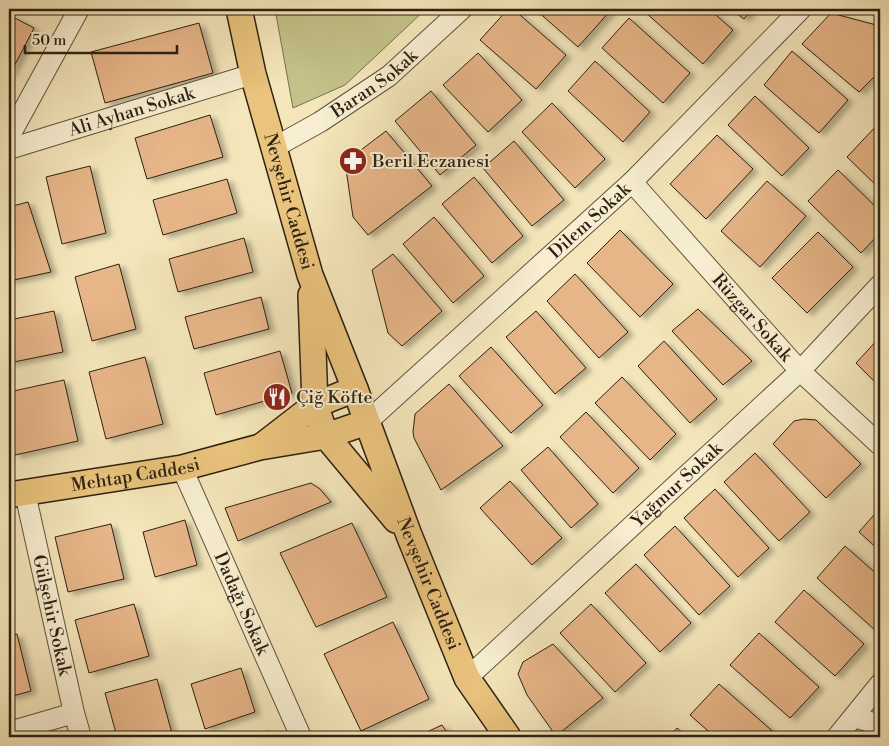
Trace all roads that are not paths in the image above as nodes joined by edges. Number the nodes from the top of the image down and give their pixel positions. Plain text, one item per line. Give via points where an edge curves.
1 (79, 9) edge
2 (239, 9) edge
3 (462, 9) edge
4 (801, 9) edge
5 (253, 74) junction
6 (9, 137) edge
7 (275, 147) junction
8 (9, 149) edge
9 (632, 182) junction
10 (310, 275) junction
11 (880, 285) edge
12 (800, 372) junction
13 (355, 389) junction
14 (315, 405) junction
15 (367, 422) junction
16 (326, 436) junction
17 (880, 445) edge
18 (260, 448) junction
19 (182, 468) junction
20 (17, 494) edge
21 (409, 535) junction
22 (467, 678) junction
23 (880, 684) edge
24 (74, 713) junction
25 (854, 717) junction
26 (880, 725) edge
27 (9, 732) edge
28 (81, 737) edge
29 (301, 737) edge
30 (508, 737) edge
31 (837, 737) edge

1 - 6 street
2 - 5 main road, Nevşehir Caddesi
3 - 7 street, Baran Sokak via 389,76 320,122
4 - 9 street, Dilem Sokak
5 - 7 main road, Nevşehir Caddesi
5 - 8 street, Ali Ayhan Sokak
7 - 10 main road, Nevşehir Caddesi
9 - 12 street, Rüzgar Sokak
9 - 15 street, Dilem Sokak
10 - 13 main road, Nevşehir Caddesi
10 - 14 main road
11 - 12 street, Yağmur Sokak
12 - 17 street, Rüzgar Sokak
12 - 22 street, Yağmur Sokak
13 - 14 main road
13 - 15 main road, Nevşehir Caddesi
14 - 16 main road
14 - 18 main road
15 - 16 main road, Mehtap Caddesi
15 - 21 main road, Nevşehir Caddesi
16 - 18 main road, Mehtap Caddesi
16 - 21 main road
18 - 19 main road, Mehtap Caddesi
19 - 20 main road, Mehtap Caddesi
19 - 29 street, Dadağı Sokak
20 - 24 street, Gülşehir Sokak
21 - 22 main road, Nevşehir Caddesi
22 - 30 main road, Nevşehir Caddesi
23 - 25 street
24 - 27 street
24 - 28 street, Gülşehir Sokak
25 - 26 street
25 - 31 street

